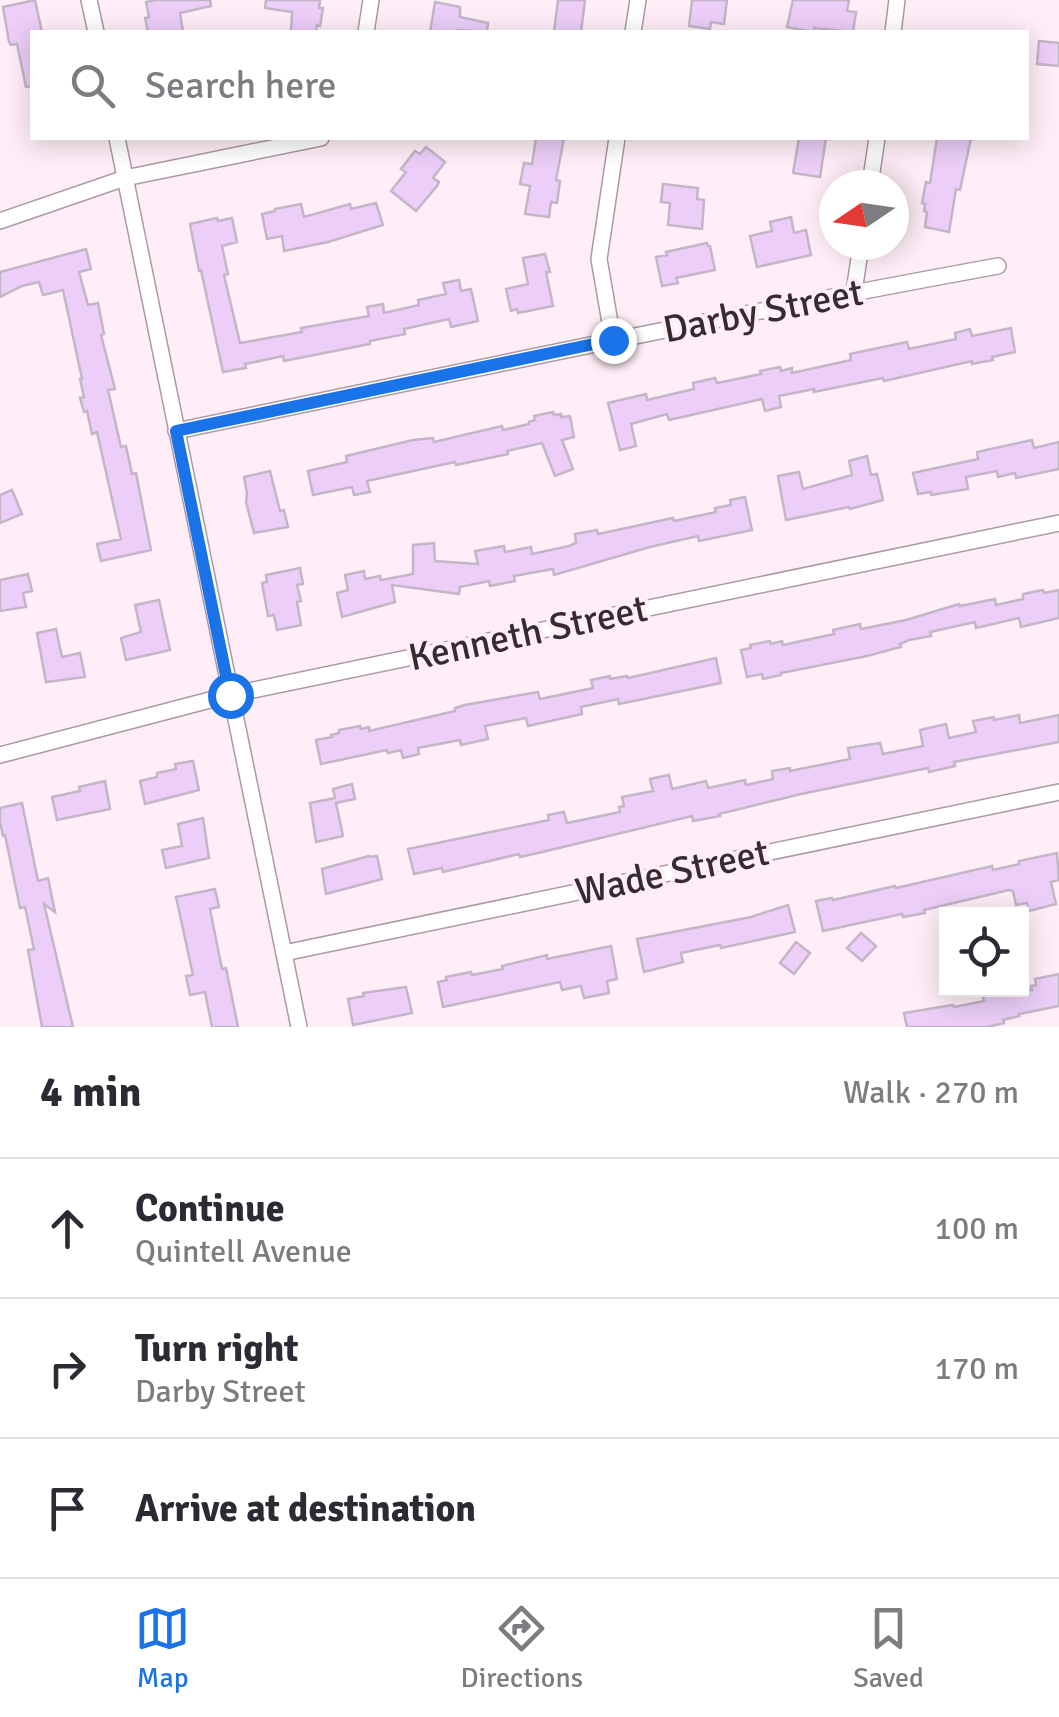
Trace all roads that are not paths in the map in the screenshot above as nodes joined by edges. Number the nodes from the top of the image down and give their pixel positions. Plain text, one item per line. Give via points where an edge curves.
1 (89, 0) edge
2 (371, 0) edge
3 (638, 0) edge
4 (898, 0) edge
5 (96, 30) edge
6 (366, 30) edge
7 (633, 30) edge
8 (892, 30) edge
9 (117, 140) edge
10 (312, 140) edge
11 (618, 140) edge
12 (877, 140) edge
13 (872, 170) edge
14 (125, 178) junction
15 (0, 221) edge
16 (859, 260) edge
17 (998, 266) dead end
18 (854, 292) junction
19 (613, 340) junction
20 (176, 431) junction
21 (1059, 524) edge
22 (230, 695) junction
23 (0, 755) edge
24 (1059, 792) edge
25 (284, 952) junction
26 (299, 1027) edge

1 - 5 street
2 - 6 street
3 - 7 street
4 - 8 street
9 - 14 street
10 - 14 street
11 - 19 street via 600,259
12 - 13 street
14 - 15 street
14 - 20 street
16 - 18 street
17 - 18 street, Darby Street
18 - 19 street, Darby Street
19 - 20 street, Darby Street
20 - 22 street
21 - 22 street, Kenneth Street
22 - 23 street, Kenneth Street
22 - 25 street
24 - 25 street, Wade Street
25 - 26 street

